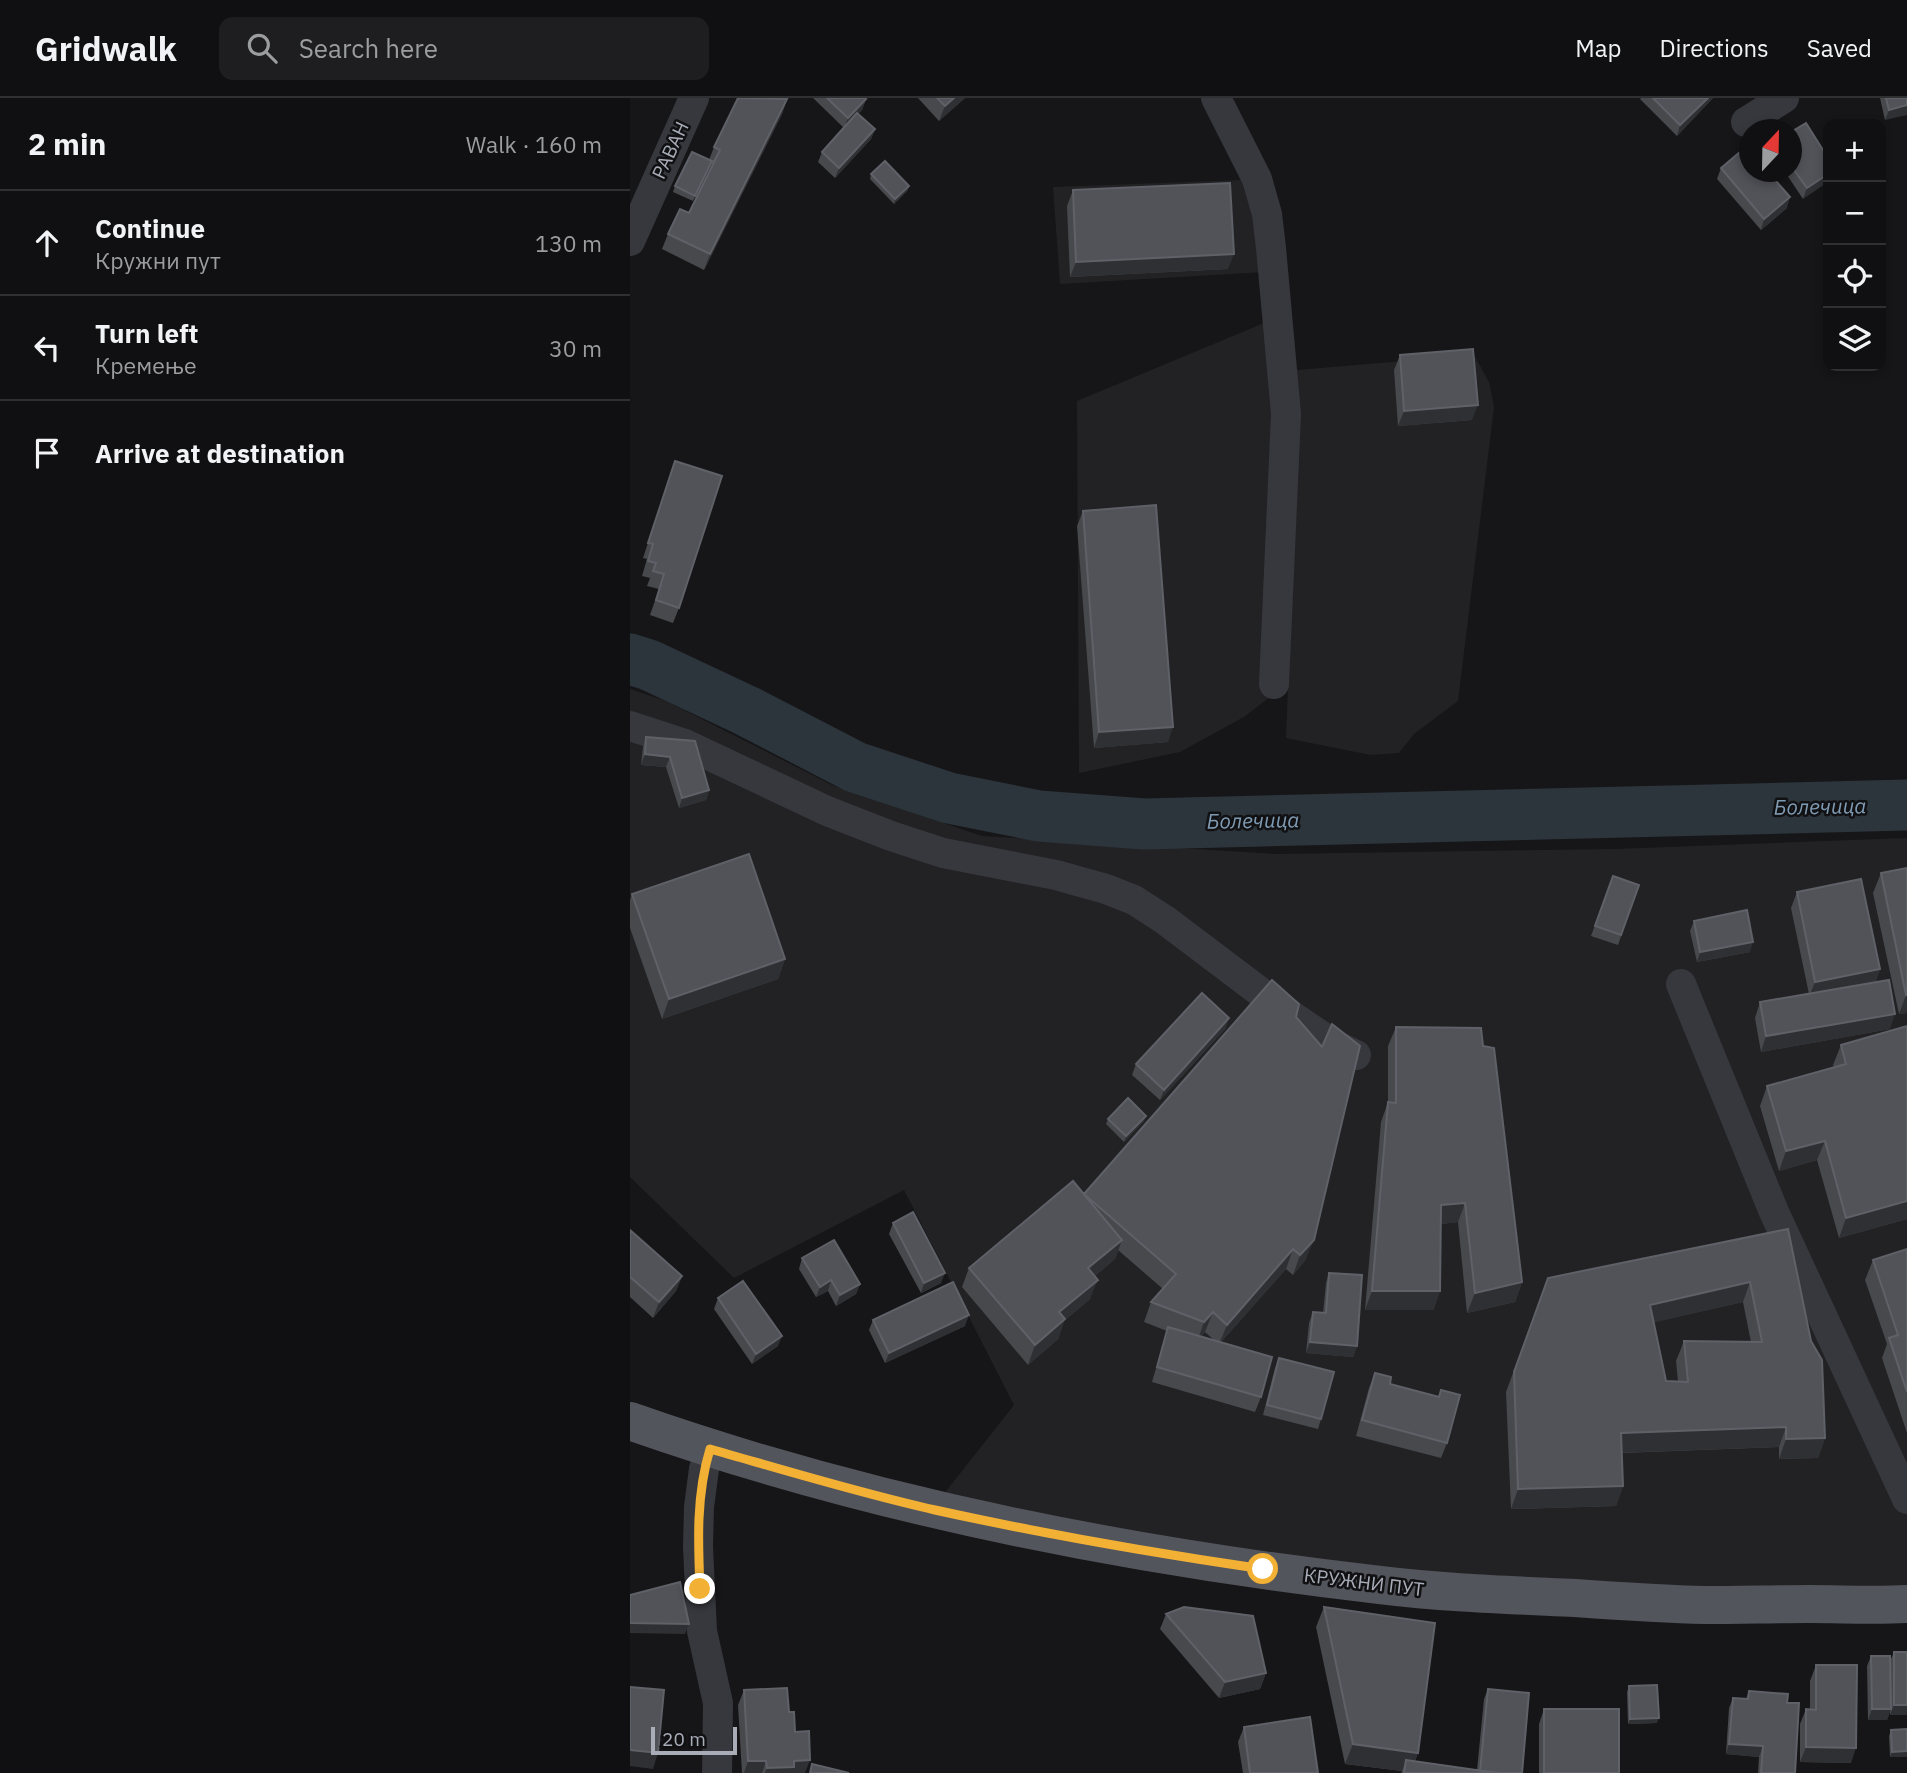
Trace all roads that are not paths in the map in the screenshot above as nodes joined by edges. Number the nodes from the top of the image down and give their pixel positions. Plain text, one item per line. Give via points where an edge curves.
1 (694, 98) edge
2 (1216, 98) edge
3 (1784, 98) edge
4 (1751, 119) edge
5 (630, 241) edge
6 (1274, 684) dead end
7 (630, 726) edge
8 (1681, 984) dead end
9 (1356, 1055) edge
10 (630, 1421) edge
11 (710, 1449) junction
12 (1907, 1499) edge
13 (1907, 1604) edge
14 (717, 1773) edge

1 - 5 street, РАВАН
2 - 6 street via 1258,180 1271,248 1286,414
3 - 4 street
7 - 9 street via 685,744 891,836 943,853 1056,875 1134,901 1313,1031
8 - 12 street via 1774,1213
10 - 11 main road, КРУЖНИ ПУТ
11 - 13 main road, КРУЖНИ ПУТ via 1027,1530 1381,1586 1703,1605
11 - 14 street via 699,1507 698,1547 702,1631 718,1703

